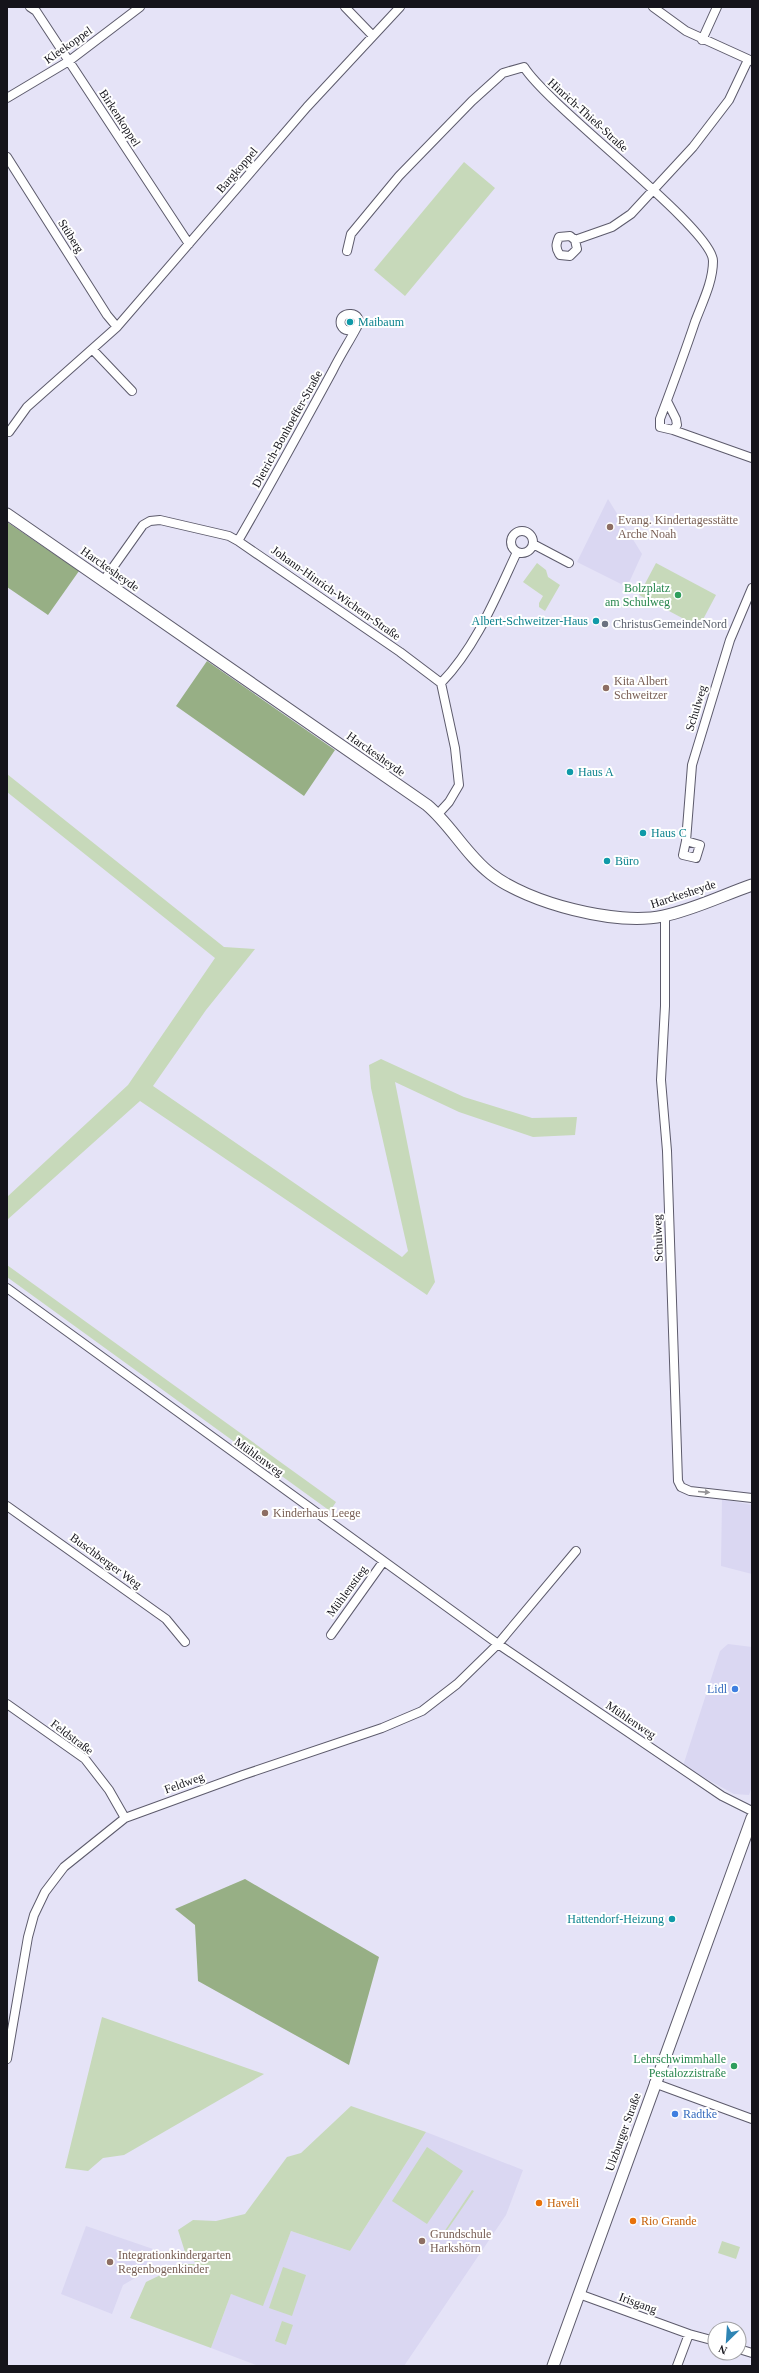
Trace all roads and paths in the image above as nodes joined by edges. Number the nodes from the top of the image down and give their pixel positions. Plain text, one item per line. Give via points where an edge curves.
1 (30, 7) edge
2 (140, 7) edge
3 (345, 7) edge
4 (400, 7) edge
5 (653, 7) edge
6 (718, 7) edge
7 (373, 36) junction
8 (702, 40) junction
9 (69, 61) junction
10 (750, 61) edge
11 (7, 98) edge
12 (7, 157) edge
13 (651, 190) junction
14 (575, 240) dead end
15 (188, 244) junction
16 (346, 250) dead end
17 (117, 327) junction
18 (356, 328) dead end
19 (93, 350) junction
20 (132, 391) dead end
21 (667, 401) junction
22 (673, 430) junction
23 (9, 432) dead end
24 (752, 458) edge
25 (7, 514) edge
26 (238, 541) junction
27 (533, 544) junction
28 (517, 552) junction
29 (569, 563) dead end
30 (104, 580) junction
31 (752, 588) edge
32 (440, 683) junction
33 (438, 814) junction
34 (686, 841) dead end
35 (752, 885) edge
36 (664, 916) junction
37 (7, 1288) edge
38 (752, 1498) edge
39 (7, 1506) edge
40 (576, 1552) dead end
41 (383, 1562) junction
42 (331, 1635) dead end
43 (185, 1642) dead end
44 (498, 1644) junction
45 (7, 1704) edge
46 (752, 1811) edge
47 (125, 1818) junction
48 (752, 1818) edge
49 (7, 2059) edge
50 (654, 2082) junction
51 (752, 2119) edge
52 (578, 2294) junction
53 (689, 2334) junction
54 (707, 2339) edge
55 (553, 2366) edge
56 (677, 2366) edge

1 - 9 street, Birkenkoppel via 36,11
2 - 9 street, Kleekoppel
3 - 7 street
4 - 7 street, Bargkoppel
5 - 8 street via 670,22
6 - 8 street
7 - 15 street, Bargkoppel
8 - 10 street
9 - 11 street, Kleekoppel
9 - 15 street, Birkenkoppel
10 - 13 street via 729,100 692,147
12 - 17 street, Stüberg
13 - 14 street via 631,214 612,227
13 - 16 street, Hinrich-Thieß-Straße via 532,80 524,67 503,73 399,176 351,234
13 - 21 street, Hinrich-Thieß-Straße via 703,239 713,260 708,287
15 - 17 street, Bargkoppel
17 - 19 street, Bargkoppel
18 - 26 street, Dietrich-Bonhoeffer-Straße
19 - 20 street
19 - 23 street, Bargkoppel via 27,407
21 - 22 street via 676,419 677,425
21 - 22 street, Hinrich-Thieß-Straße via 660,419 660,427
22 - 24 street, Hinrich-Thieß-Straße
25 - 30 main road, Harckesheyde
26 - 30 street, Johann-Hinrich-Wichern-Straße via 229,536 168,522 150,521 143,525
26 - 32 street, Johann-Hinrich-Wichern-Straße via 400,652
27 - 28 street via 527,552
27 - 28 street via 530,534 519,531 511,540 511,545
27 - 29 street
28 - 32 street via 487,615 458,665
30 - 33 main road, Harckesheyde
31 - 34 street, Schulweg via 730,640 692,765
32 - 33 street via 455,748 459,785
33 - 36 main road, Harckesheyde via 489,873 525,893 610,917 642,919
35 - 36 main road, Harckesheyde
36 -> 38 street, Schulweg via 665,1006 661,1080 667,1151 678,1481 690,1491
37 - 41 street, Mühlenweg
39 - 43 street, Buschberger Weg via 166,1619
40 - 44 street
41 - 42 street, Mühlenstieg
41 - 44 street, Mühlenweg
44 - 46 street, Mühlenweg via 722,1796
44 - 47 street, Feldweg via 457,1684 422,1711 382,1728
45 - 47 street, Feldstraße via 85,1759 109,1790
47 - 49 street, Feldweg via 64,1867 40,1903 28,1937
48 - 50 main road, Ulzburger Straße
50 - 51 street
50 - 52 main road, Ulzburger Straße
52 - 53 street, Irisgang
52 - 55 main road, Ulzburger Straße
53 - 54 street, Irisgang
53 - 56 street

